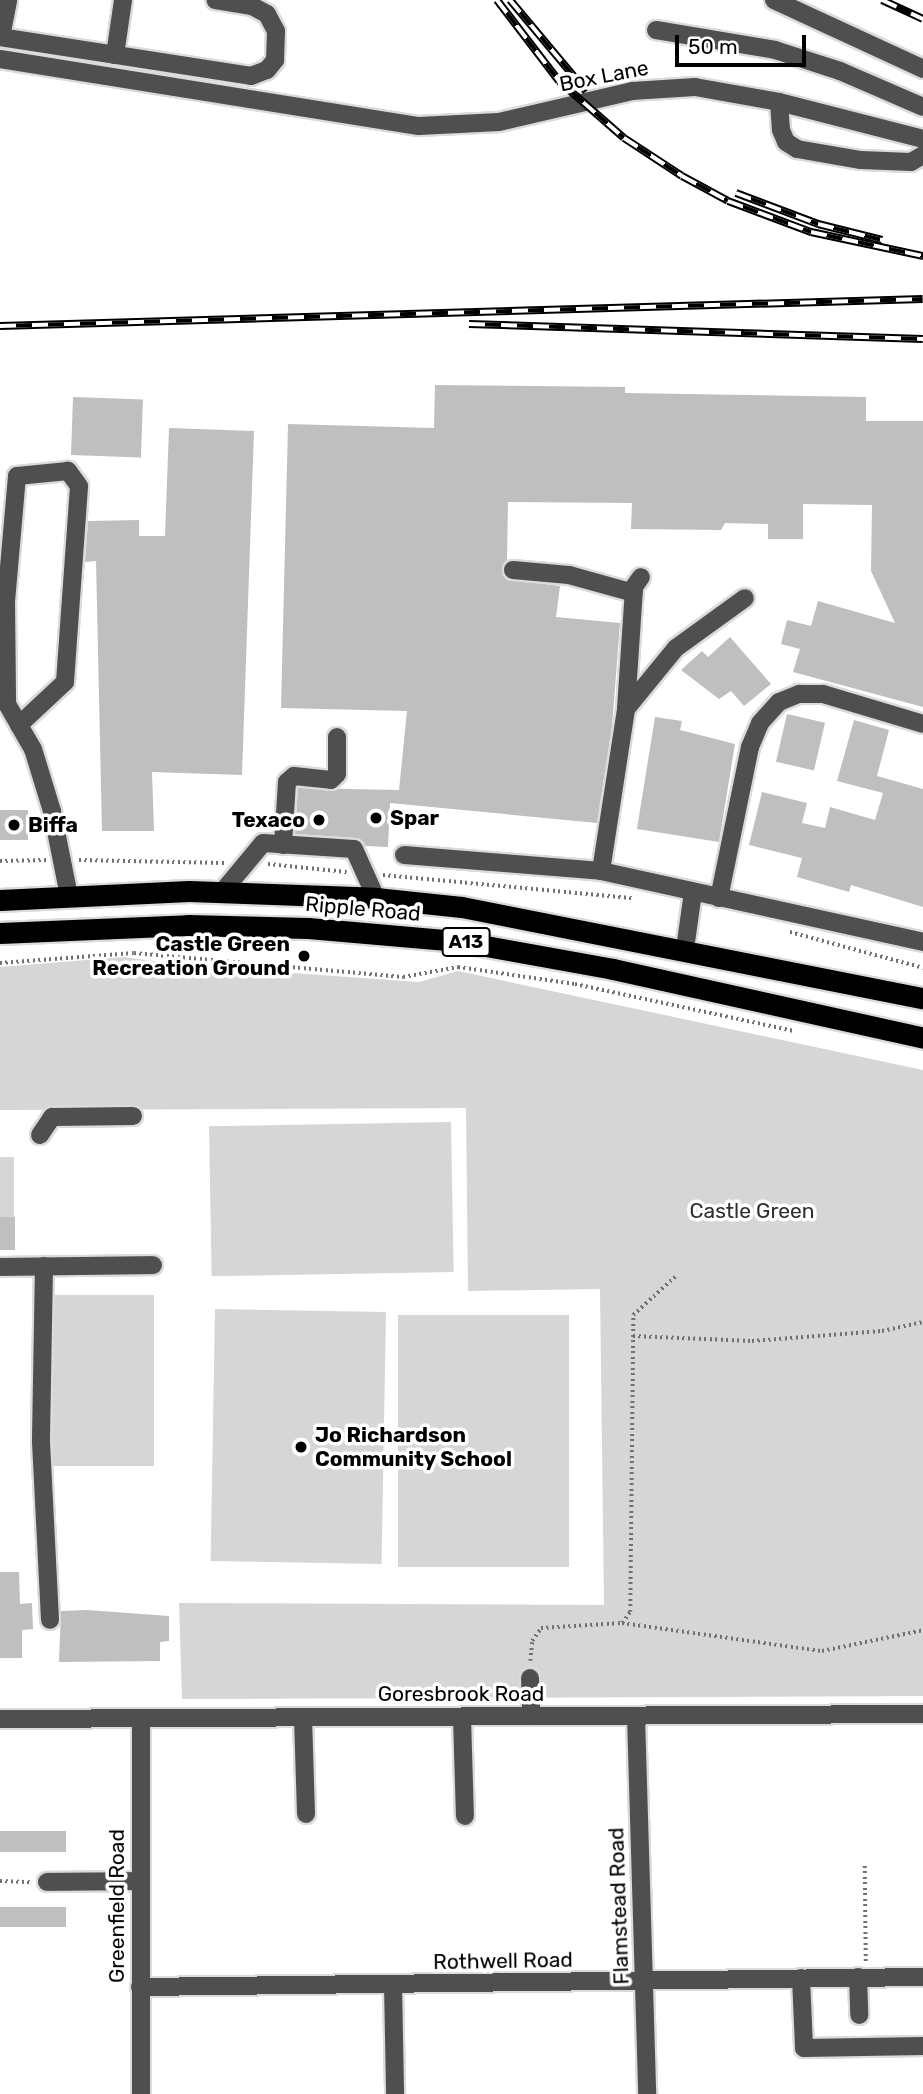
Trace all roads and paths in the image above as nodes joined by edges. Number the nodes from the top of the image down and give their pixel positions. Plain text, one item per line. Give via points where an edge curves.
1 (8, 0) edge
2 (123, 0) edge
3 (215, 0) edge
4 (774, 0) edge
5 (656, 30) dead end
6 (1, 37) edge
7 (115, 55) junction
8 (0, 60) edge
9 (923, 69) edge
10 (779, 102) junction
11 (923, 107) edge
12 (923, 139) edge
13 (923, 155) edge
14 (513, 570) dead end
15 (745, 598) dead end
16 (626, 709) junction
17 (923, 724) edge
18 (19, 725) junction
19 (337, 737) dead end
20 (284, 845) junction
21 (404, 855) dead end
22 (62, 860) junction
23 (0, 861) edge
24 (247, 863) junction
25 (601, 871) junction
26 (365, 873) junction
27 (223, 891) junction
28 (693, 892) junction
29 (69, 896) junction
30 (376, 898) junction
31 (638, 898) dead end
32 (719, 898) junction
33 (0, 900) edge
34 (781, 930) dead end
35 (0, 933) edge
36 (923, 942) edge
37 (685, 948) junction
38 (0, 963) edge
39 (923, 968) edge
40 (923, 998) edge
41 (802, 1033) dead end
42 (923, 1038) edge
43 (133, 1116) dead end
44 (40, 1135) dead end
45 (153, 1265) dead end
46 (44, 1266) junction
47 (0, 1267) edge
48 (677, 1275) dead end
49 (923, 1322) edge
50 (633, 1336) junction
51 (50, 1620) dead end
52 (622, 1623) junction
53 (923, 1630) edge
54 (530, 1678) joint
55 (923, 1714) edge
56 (531, 1716) junction
57 (636, 1716) junction
58 (303, 1717) junction
59 (462, 1717) junction
60 (141, 1718) junction
61 (0, 1720) edge
62 (306, 1814) dead end
63 (465, 1816) dead end
64 (865, 1866) dead end
65 (0, 1881) edge
66 (139, 1881) junction
67 (47, 1882) joint
68 (862, 1976) junction
69 (923, 1977) edge
70 (800, 1978) junction
71 (644, 1983) junction
72 (393, 1985) junction
73 (140, 1987) junction
74 (859, 2015) dead end
75 (923, 2046) edge
76 (141, 2094) edge
77 (395, 2094) edge
78 (647, 2094) edge

1 - 6 street
2 - 7 street
3 - 7 street via 252,6 267,14 276,32 275,60 267,70 251,76
4 - 9 street
5 - 11 street via 775,50 840,71
6 - 7 street
8 - 10 street, Box Lane via 380,123 499,122 662,87 695,87
10 - 12 street, Box Lane
10 - 13 street via 782,130 797,149 861,160 911,162
14 - 16 street via 637,585
15 - 16 street via 676,648
16 - 25 street
17 - 32 street via 823,694 799,694 779,702 760,723 750,747
18 - 18 street via 7,704 6,601 16,486 18,476 68,471 79,486 65,682
18 - 22 street via 33,749
19 - 20 street via 337,774 331,780 294,776 287,782
20 - 24 street via 263,843
20 - 26 street via 354,849
21 - 25 street
22 - 23 path
22 - 24 path
22 - 29 street
24 - 26 path
24 - 27 street
25 - 28 street
26 - 30 street
26 - 31 path
27 - 29 highway, Ripple Road / A13
27 - 30 highway, Ripple Road / A13
28 - 32 street
28 - 37 street
29 - 33 highway, Ripple Road / A13
30 - 37 highway, Ripple Road / A13 via 462,907
32 - 36 street
34 - 39 path
35 - 42 highway, Ripple Road / A13 via 188,925 307,928 458,941 613,969
37 - 40 highway, Ripple Road / A13
38 - 41 path via 134,953 403,977 458,967 575,984
43 - 44 street via 52,1118
45 - 46 street
46 - 47 street
46 - 51 street via 41,1442
48 - 50 path via 634,1315
49 - 50 path via 882,1331 752,1341
50 - 52 path via 632,1590 630,1612
52 - 53 path via 822,1651
52 - 54 path via 541,1628 533,1641
54 - 56 street
55 - 57 street, Goresbrook Road
56 - 57 street, Goresbrook Road
56 - 59 street, Goresbrook Road
57 - 71 street, Flamstead Road
58 - 59 street, Goresbrook Road
58 - 60 street, Goresbrook Road
58 - 62 street
59 - 63 street
60 - 61 street, Goresbrook Road
60 - 66 street, Greenfield Road
64 - 68 path
65 - 67 path
66 - 67 street
66 - 73 street, Greenfield Road
68 - 69 street, Rothwell Road
68 - 70 street, Rothwell Road
68 - 74 street
70 - 71 street, Rothwell Road
70 - 75 street via 804,2048
71 - 72 street, Rothwell Road
71 - 78 street, Flamstead Road
72 - 73 street, Rothwell Road
72 - 77 street
73 - 76 street, Greenfield Road

